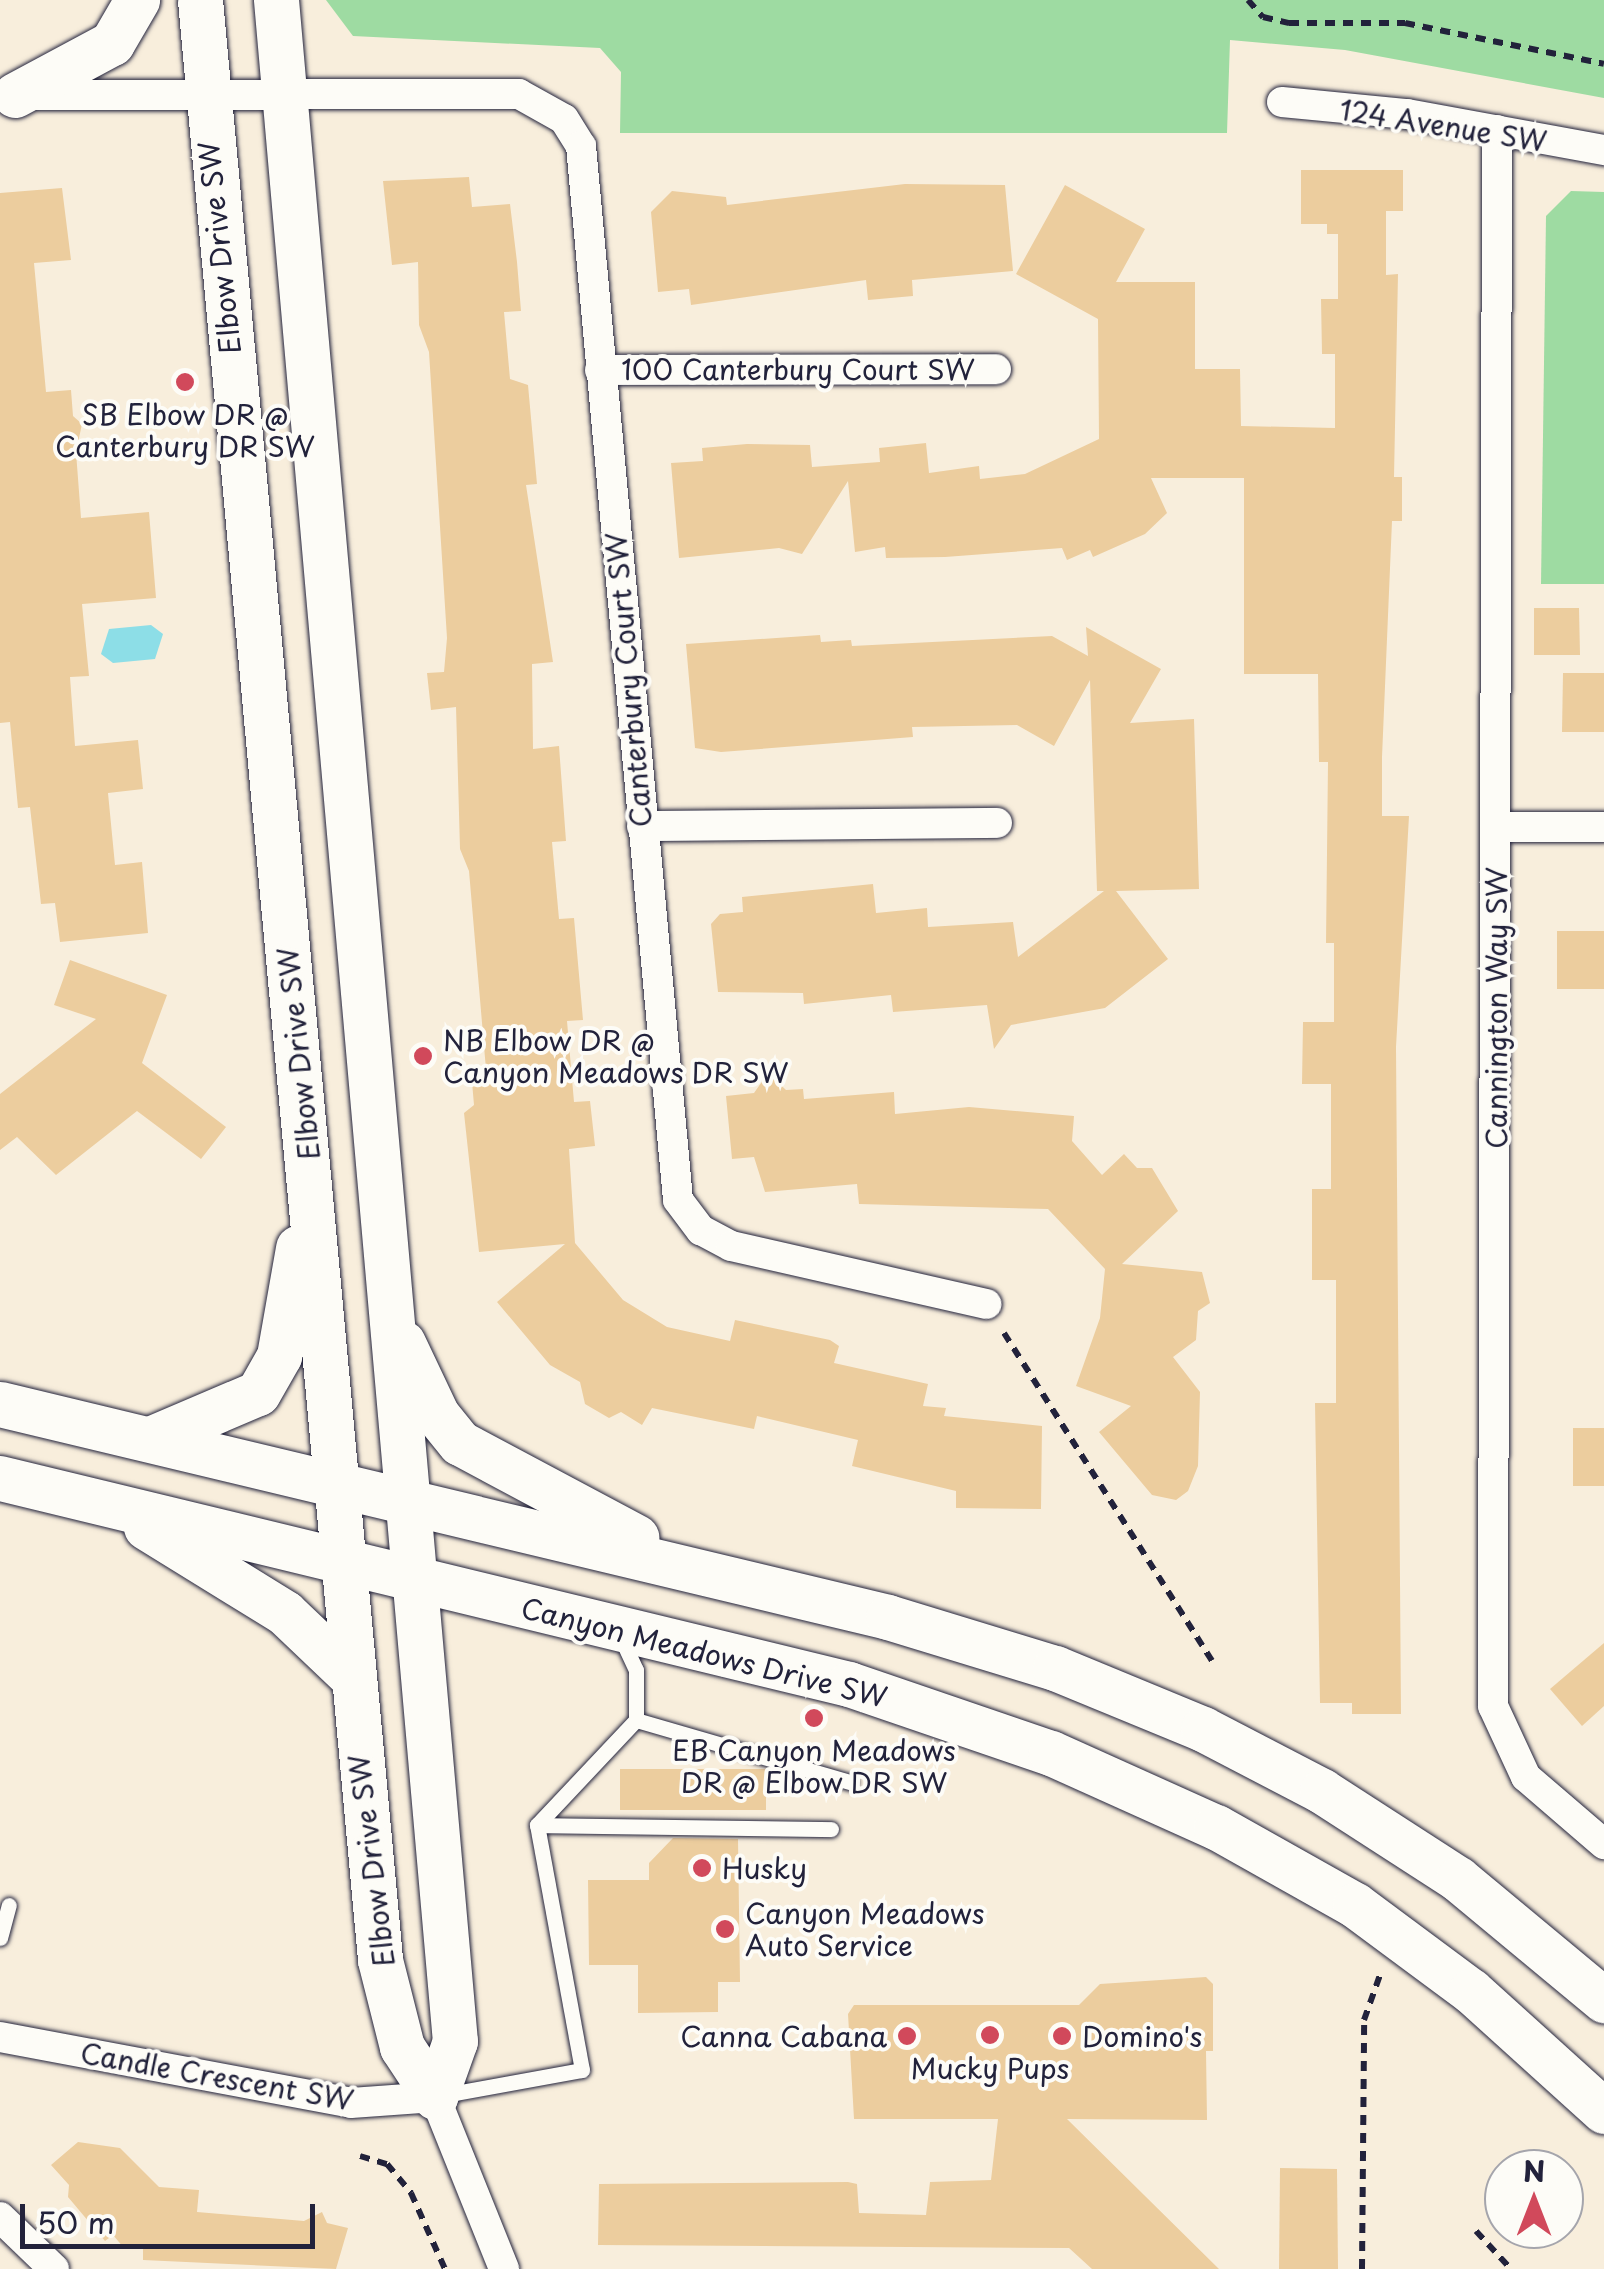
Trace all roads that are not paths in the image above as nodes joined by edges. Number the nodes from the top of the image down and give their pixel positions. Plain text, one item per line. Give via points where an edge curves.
1 (137, 0) edge
2 (200, 0) edge
3 (276, 0) edge
4 (7, 95) edge
5 (205, 96) junction
6 (282, 96) junction
7 (1282, 102) dead end
8 (1497, 130) junction
9 (1604, 150) edge
10 (996, 369) dead end
11 (600, 370) junction
12 (997, 824) dead end
13 (642, 826) junction
14 (1497, 827) junction
15 (1604, 827) edge
16 (310, 1182) junction
17 (986, 1304) road end
18 (387, 1306) junction
19 (0, 1404) edge
20 (150, 1439) junction
21 (0, 1478) edge
22 (332, 1486) junction
23 (410, 1502) junction
24 (108, 1504) junction
25 (340, 1562) junction
26 (705, 1572) junction
27 (416, 1581) junction
28 (618, 1630) junction
29 (350, 1674) junction
30 (636, 1720) junction
31 (850, 1782) dead end
32 (537, 1825) junction
33 (831, 1829) dead end
34 (1604, 1844) edge
35 (9, 1904) dead end
36 (0, 1938) edge
37 (1604, 2000) edge
38 (0, 2037) edge
39 (435, 2097) junction
40 (1604, 2110) edge
41 (0, 2217) edge
42 (54, 2269) edge
43 (504, 2269) edge

1 - 4 main road via 112,43
2 - 5 main road, Elbow Drive SW
3 - 6 main road
4 - 5 street, Canterbury Court SW
5 - 6 street, Canterbury Court SW
5 - 16 main road, Elbow Drive SW
6 - 11 street, Canterbury Court SW via 518,94 564,120 580,146
6 - 18 main road
7 - 8 street, 124 Avenue SW
8 - 9 street, 124 Avenue SW
8 - 14 street, Cannington Way SW
10 - 11 street, 100 Canterbury Court SW
11 - 13 street, Canterbury Court SW
12 - 13 street
13 - 17 street, Canterbury Court SW via 673,1180 690,1217 731,1246
14 - 15 street
14 - 34 street, Cannington Way SW via 1493,1706 1526,1776
16 - 20 main road via 280,1356 258,1393
16 - 22 main road, Elbow Drive SW
18 - 23 main road
18 - 26 main road via 437,1415 460,1443
19 - 20 main road
20 - 22 main road
21 - 24 main road, Canyon Meadows Drive SW
22 - 23 main road
22 - 25 main road, Elbow Drive SW
23 - 26 main road
23 - 27 main road
24 - 25 main road, Canyon Meadows Drive SW
24 - 29 main road via 285,1613
25 - 27 main road, Canyon Meadows Drive SW
25 - 29 main road, Elbow Drive SW
26 - 37 main road via 1055,1668 1203,1729 1322,1791 1458,1879
27 - 28 main road, Canyon Meadows Drive SW
27 - 39 main road via 455,2041
28 - 30 lane via 636,1670
28 - 40 main road, Canyon Meadows Drive SW via 848,1684 1051,1753 1216,1828 1355,1905 1470,1991
29 - 39 main road, Elbow Drive SW via 380,1960 402,2047
30 - 31 lane
30 - 32 lane
32 - 33 lane
32 - 39 lane via 547,1912 582,2070
35 - 36 lane
38 - 39 street, Candle Crescent SW via 351,2103
39 - 43 street, Elbow Drive SW
41 - 42 street

